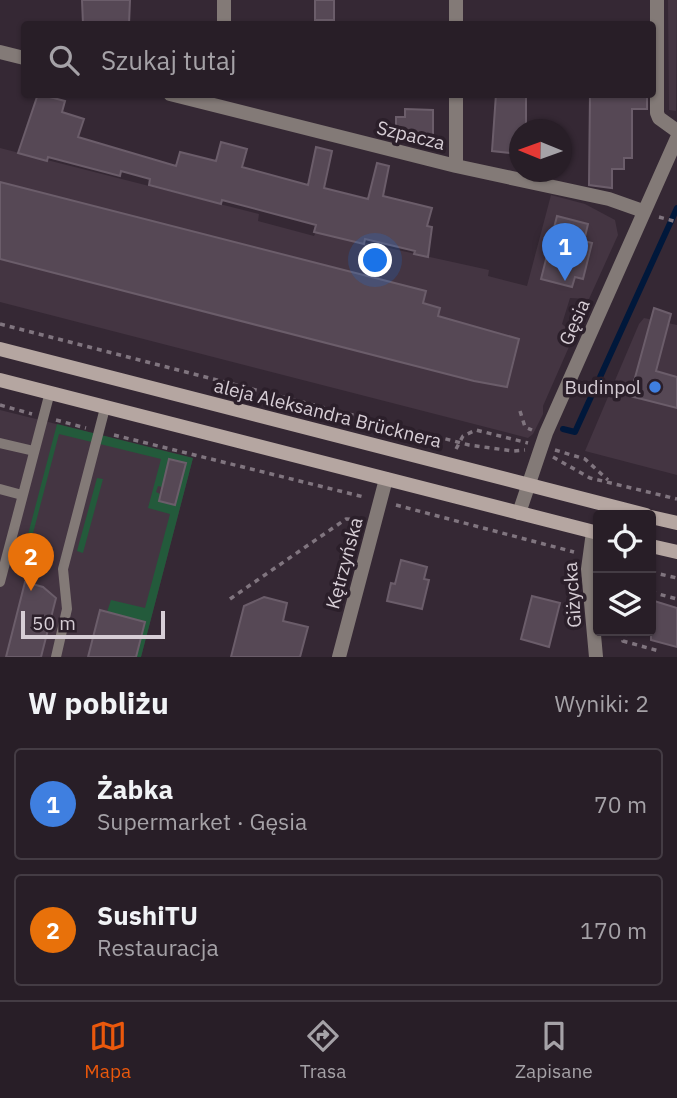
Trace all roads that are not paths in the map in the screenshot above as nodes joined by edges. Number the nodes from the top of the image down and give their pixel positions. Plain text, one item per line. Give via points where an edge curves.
1 (224, 0) edge
2 (456, 0) edge
3 (657, 0) edge
4 (224, 21) edge
5 (456, 21) edge
6 (0, 52) edge
7 (21, 57) edge
8 (201, 98) edge
9 (456, 98) edge
10 (225, 101) edge
11 (677, 131) edge
12 (677, 138) edge
13 (456, 166) junction
14 (650, 213) junction
15 (0, 349) edge
16 (0, 380) edge
17 (50, 393) junction
18 (105, 408) junction
19 (0, 443) edge
20 (34, 451) junction
21 (386, 479) junction
22 (528, 485) junction
23 (0, 489) edge
24 (22, 495) junction
25 (626, 510) edge
26 (519, 513) junction
27 (656, 518) edge
28 (677, 523) edge
29 (593, 531) edge
30 (593, 541) edge
31 (656, 546) edge
32 (677, 552) edge
33 (0, 582) edge
34 (56, 657) edge
35 (340, 657) edge
36 (596, 657) edge

1 - 4 street
2 - 5 street
3 - 11 street via 657,113
6 - 7 street
8 - 10 street, Szpacza
9 - 13 street
10 - 13 street, Szpacza
12 - 14 street, Gęsia
13 - 14 street, Szpacza via 609,199
14 - 22 street, Gęsia via 546,433
15 - 22 main road, aleja Aleksandra Brücknera
16 - 17 main road
17 - 18 main road
17 - 20 lane
18 - 21 main road
18 - 34 lane via 62,569 67,609
19 - 20 lane
20 - 24 lane
21 - 26 main road
21 - 35 street, Kętrzyńska
22 - 25 main road, aleja Aleksandra Brücknera
22 - 26 street, Gęsia
23 - 24 lane
24 - 33 lane
26 - 29 main road
27 - 28 main road
30 - 36 street, Giżycka via 588,556
31 - 32 main road

